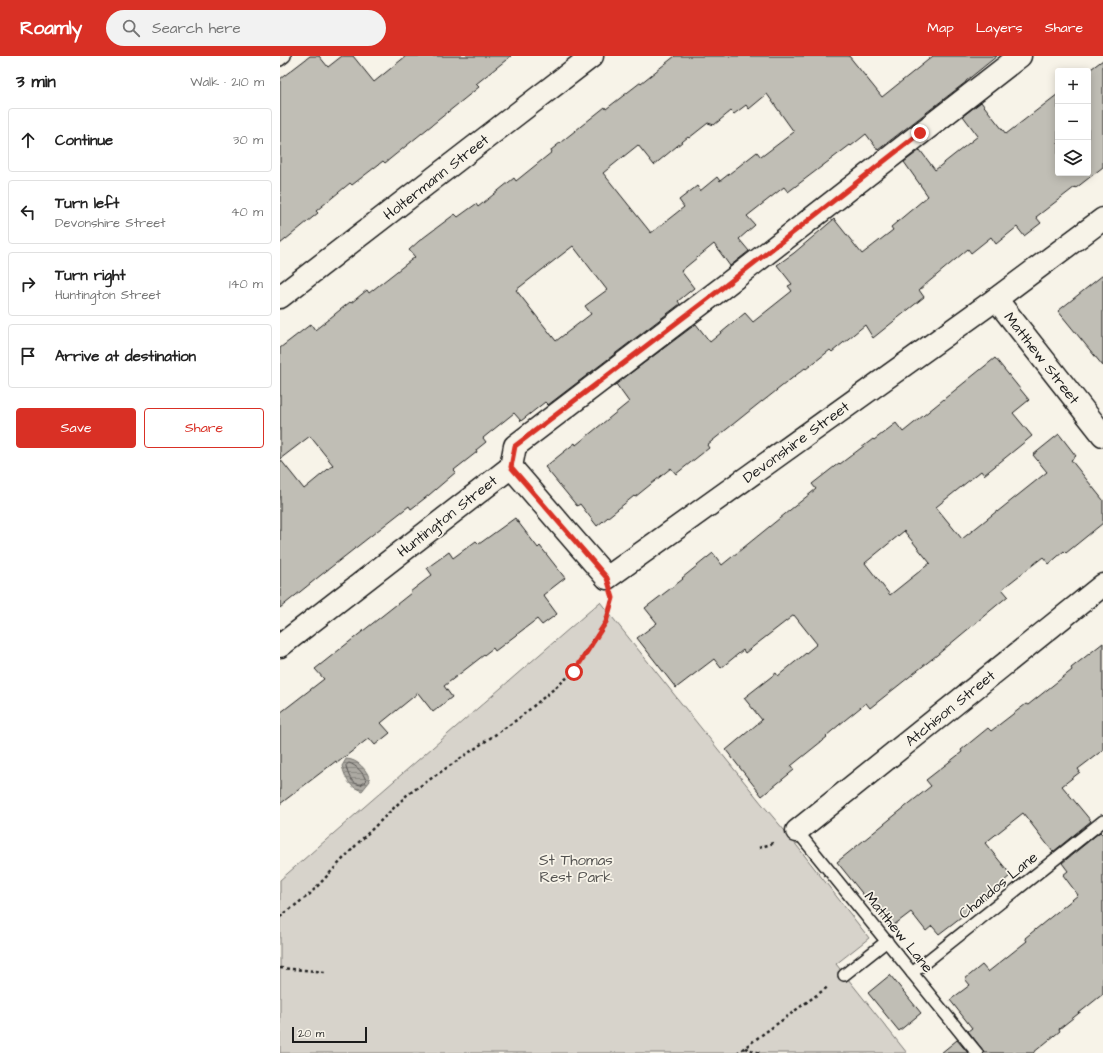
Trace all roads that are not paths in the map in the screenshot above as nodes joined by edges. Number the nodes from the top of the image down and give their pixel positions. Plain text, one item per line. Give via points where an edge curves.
1 (285, 56) edge
2 (592, 56) edge
3 (1020, 56) edge
4 (280, 60) edge
5 (1103, 219) edge
6 (280, 297) edge
7 (996, 299) junction
8 (1103, 435) edge
9 (511, 467) junction
10 (1103, 585) edge
11 (280, 646) edge
12 (1103, 821) edge
13 (798, 831) joint
14 (887, 941) junction
15 (912, 973) junction
16 (844, 975) road end
17 (977, 1053) edge

1 - 4 lane
2 - 6 street, Holtermann Street
3 - 9 street, Huntington Street via 515,446
5 - 7 street, Devonshire Street
7 - 8 street, Matthew Street
7 - 9 street, Devonshire Street via 607,578
9 - 11 street, Huntington Street
10 - 13 street, Atchison Street
12 - 15 lane, Chandos Lane
13 - 14 lane, Matthew Lane
14 - 15 lane, Matthew Lane
14 - 16 lane
15 - 17 lane, Matthew Lane

